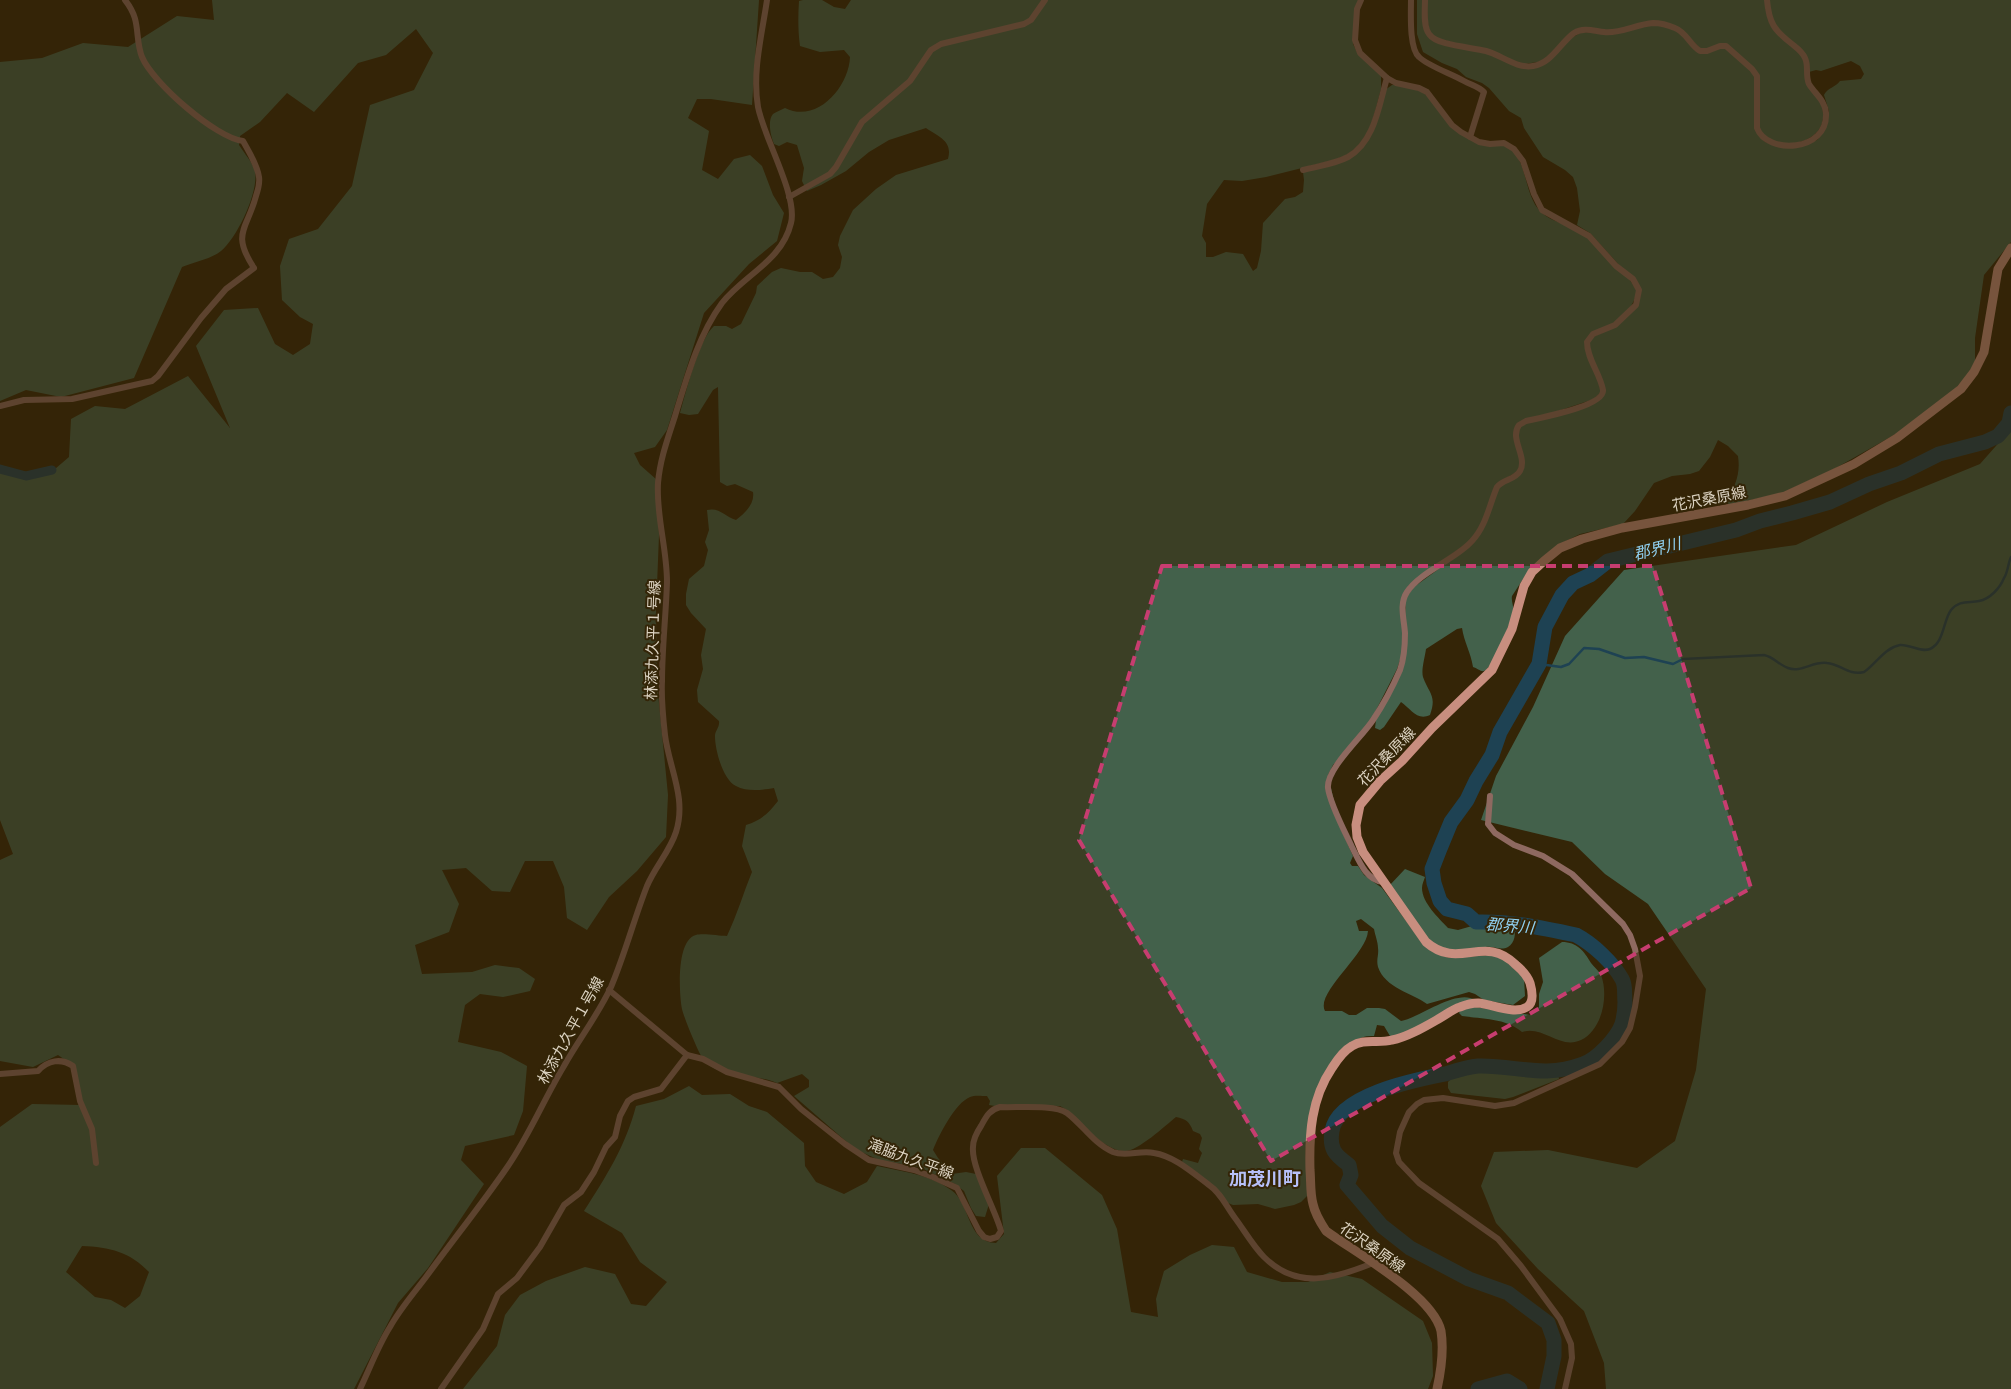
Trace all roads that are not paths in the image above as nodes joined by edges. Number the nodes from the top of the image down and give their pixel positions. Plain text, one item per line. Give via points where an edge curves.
1 (125, 0) edge
2 (767, 0) edge
3 (1045, 0) edge
4 (1360, 0) edge
5 (1411, 0) edge
6 (1425, 0) edge
7 (1767, 0) edge
8 (1387, 78) junction
9 (1470, 137) junction
10 (1303, 170) dead end
11 (789, 197) junction
12 (2011, 248) edge
13 (0, 406) edge
14 (1490, 796) dead end
15 (1383, 882) junction
16 (609, 990) junction
17 (688, 1055) junction
18 (0, 1074) edge
19 (96, 1163) dead end
20 (1373, 1263) junction
21 (360, 1389) edge
22 (441, 1389) edge
23 (1437, 1389) edge
24 (1565, 1389) edge

1 - 13 street via 136,19 141,55 155,79 203,120 230,138 243,141 250,155 259,185 241,238 246,256 254,268 226,289 152,381 72,399 24,400
2 - 11 street, 林添九久平１号線 via 756,84 758,106
3 - 11 street via 1031,20 1024,24 941,44 931,50 910,81 862,122 830,174
4 - 8 street via 1357,46 1360,53
5 - 9 street via 1411,29 1416,54 1443,72 1484,92
6 - 7 street via 1426,25 1432,37 1486,51 1521,65 1544,62 1578,31 1611,32 1651,23 1678,29 1700,51 1726,46 1757,76 1759,134 1774,144 1805,144 1815,139 1823,129 1826,121 1824,104 1810,84 1807,63 1801,51 1780,35 1770,22
8 - 9 street via 1427,92 1452,125
8 - 10 street via 1373,126 1359,150 1339,161
9 - 15 street via 1484,144 1504,144 1514,148 1523,161 1542,210 1589,236 1616,266 1634,279 1639,295 1636,305 1623,319 1593,334 1587,342 1588,353 1603,390 1601,397 1577,409 1519,425 1516,436 1521,468 1516,476 1497,487 1481,530 1472,542 1406,594 1402,607 1404,649 1400,669 1374,719 1332,770 1328,787 1360,865 1370,877
11 - 16 street, 林添九久平１号線 via 792,218 781,246 736,288 706,329 695,353 661,462 658,486 667,582 661,685 665,738 680,800 679,817 676,833 650,880 633,922
12 - 15 main road, 花沢桑原線 via 1998,269 1984,352 1974,372 1942,406 1897,438 1854,464 1784,496 1582,539 1560,548 1532,572 1524,586 1512,629 1492,670 1380,780 1360,804 1357,837
14 - 24 street via 1488,824 1495,833 1572,874 1623,924 1630,935 1640,976 1630,1028 1622,1042 1600,1064 1514,1103 1495,1106 1443,1098 1424,1100 1409,1112 1400,1132 1396,1153 1399,1162 1419,1183 1498,1239 1560,1319 1571,1344 1572,1358
15 - 20 main road, 花沢桑原線 via 1434,949 1450,954 1491,950 1503,953 1524,972 1532,995 1526,1008 1518,1010 1478,1003 1459,1007 1392,1040 1361,1041 1338,1059 1325,1078 1316,1099 1310,1130 1312,1203 1326,1231
16 - 17 street, 滝脇九久平線
16 - 21 street, 林添九久平１号線 via 564,1065 528,1137 392,1324
17 - 20 street, 滝脇九久平線 via 703,1058 727,1072 779,1087 808,1115 869,1160 914,1170 957,1188 978,1231 990,1239 1001,1231 974,1161 972,1147 975,1136 988,1113 1000,1107 1058,1109 1066,1112 1111,1151 1120,1154 1153,1152 1166,1156 1212,1187 1263,1256 1292,1276 1332,1278
17 - 22 street via 661,1089 628,1101 620,1116 616,1137 606,1147 594,1172 581,1192 564,1205 517,1278 498,1294 483,1329
18 - 19 street via 38,1071 54,1061 73,1066 80,1101 92,1129
20 - 23 main road, 花沢桑原線 via 1414,1292 1433,1313 1440,1330 1442,1348

